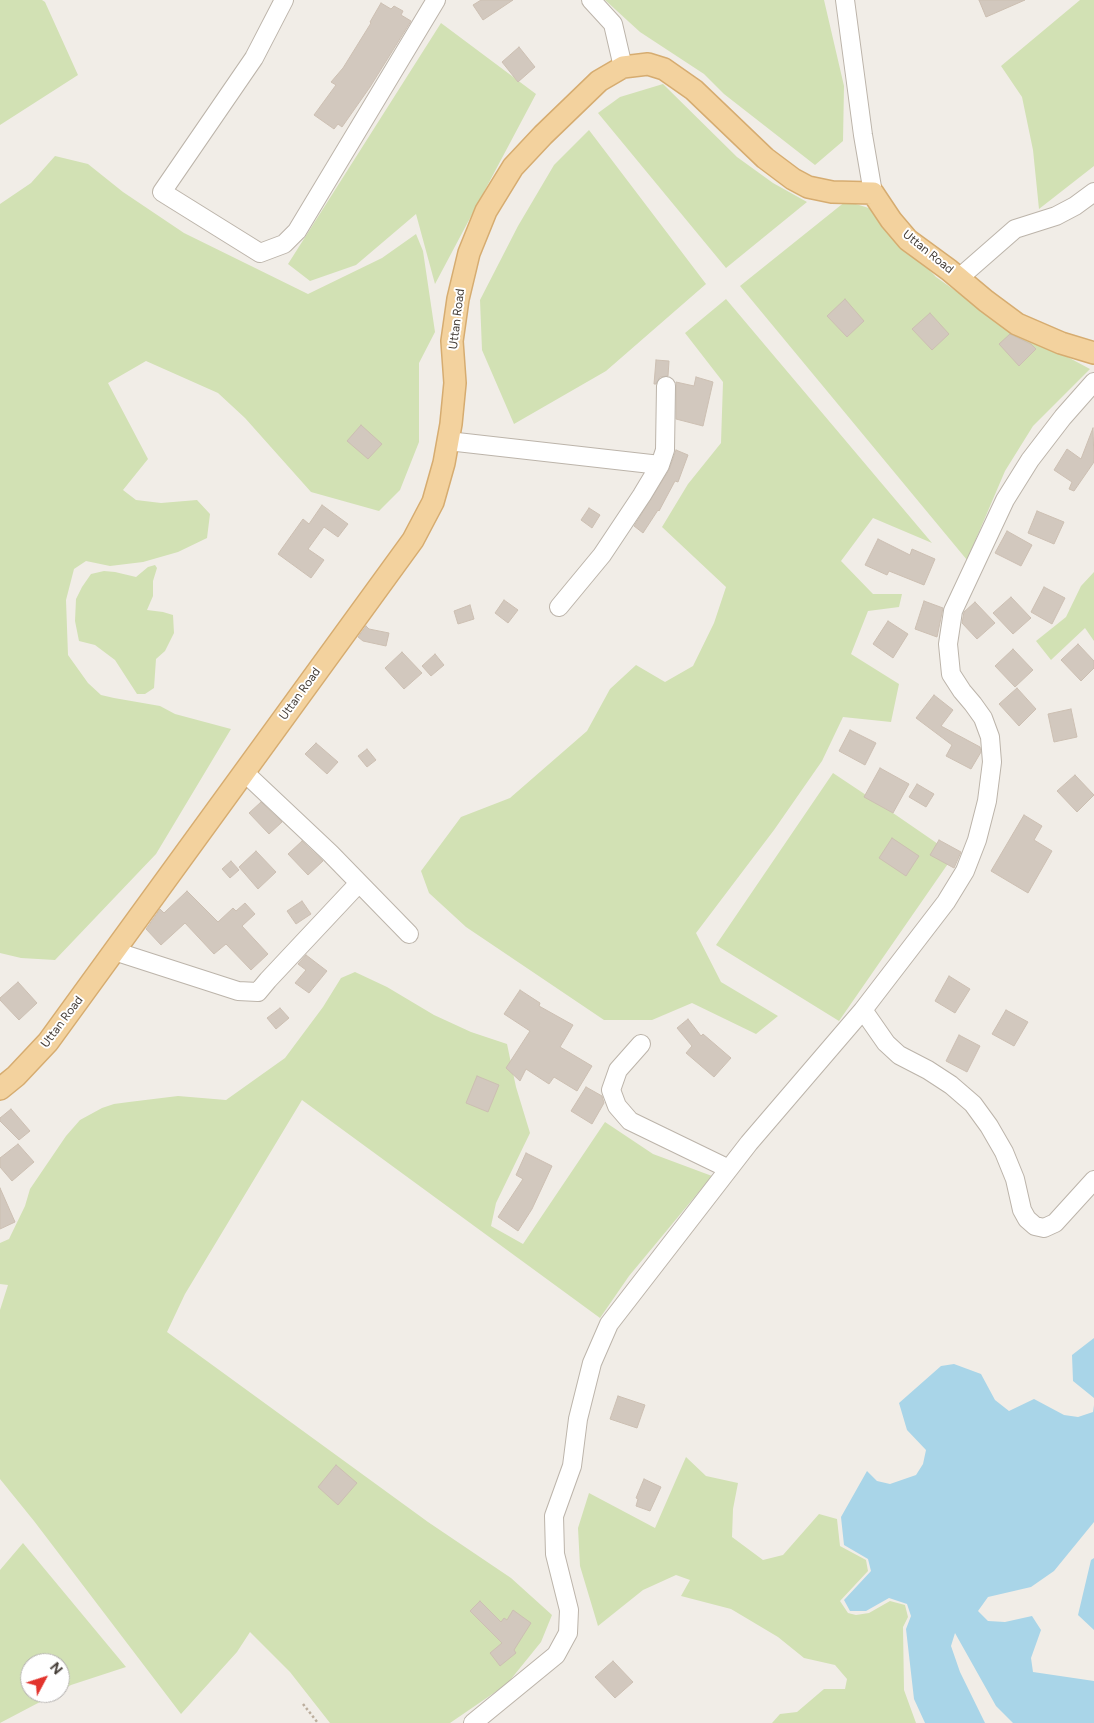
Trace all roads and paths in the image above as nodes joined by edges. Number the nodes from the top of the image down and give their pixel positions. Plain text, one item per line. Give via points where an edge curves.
1 (284, 0) edge
2 (436, 0) edge
3 (591, 0) edge
4 (845, 0) edge
5 (623, 67) junction
6 (1094, 192) edge
7 (873, 193) junction
8 (959, 278) junction
9 (1094, 354) edge
10 (1094, 382) edge
11 (666, 386) dead end
12 (448, 441) junction
13 (660, 465) junction
14 (559, 607) dead end
15 (244, 772) junction
16 (359, 883) junction
17 (409, 934) dead end
18 (114, 951) junction
19 (864, 1010) junction
20 (641, 1044) dead end
21 (0, 1089) edge
22 (729, 1169) junction
23 (1094, 1180) edge
24 (304, 1704) dead end
25 (318, 1723) edge
26 (473, 1723) edge

1 - 2 street via 254,58 162,192 260,253 284,244 297,231
3 - 5 street via 613,24
4 - 7 street
5 - 7 main road, Uttan Road via 648,64 664,69 694,90 765,158 808,187 832,192
5 - 12 main road, Uttan Road via 599,81 513,167 486,211 469,253 458,299 452,341 455,383
6 - 8 street via 1056,216 1014,229
7 - 8 main road, Uttan Road via 908,240
8 - 9 main road, Uttan Road via 1018,324
10 - 19 street via 1030,460 1005,500 953,611 948,644 951,674 982,718 990,736 992,762 987,801 965,870 946,902
11 - 13 street via 665,450
12 - 13 street
12 - 15 main road, Uttan Road via 433,502 413,540
13 - 14 street via 602,555
15 - 16 street
15 - 18 main road, Uttan Road
16 - 17 street
16 - 18 street via 258,992 238,991
18 - 21 main road, Uttan Road via 48,1042
19 - 22 street
19 - 23 street via 886,1044 951,1085 973,1104 1004,1152 1022,1210 1035,1226 1044,1228 1056,1223
20 - 22 street via 618,1070 611,1090 618,1106 630,1121
22 - 26 street via 609,1324 592,1364 578,1419 572,1466 554,1516 555,1554 569,1610 568,1633 556,1655
24 - 25 path

